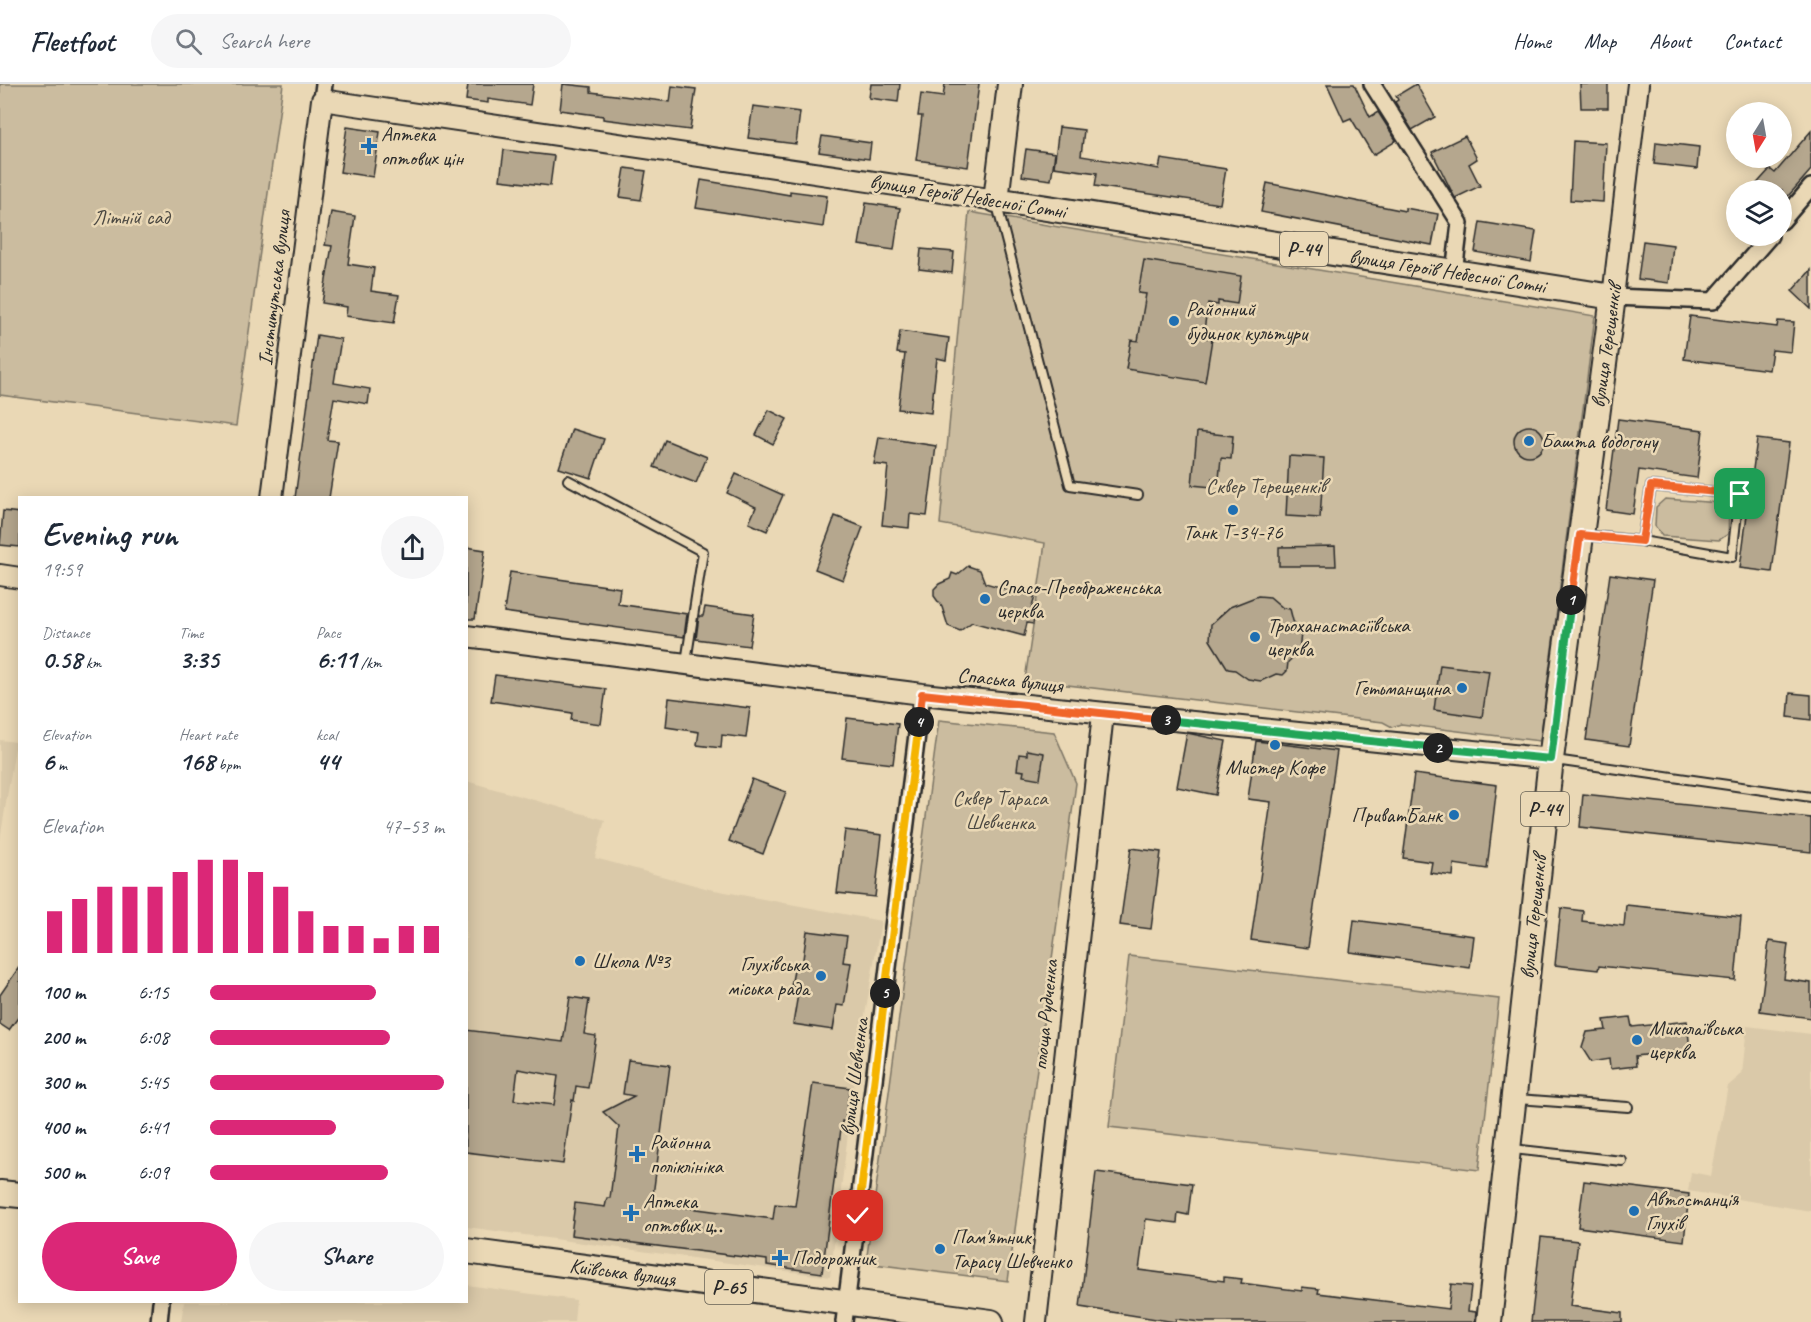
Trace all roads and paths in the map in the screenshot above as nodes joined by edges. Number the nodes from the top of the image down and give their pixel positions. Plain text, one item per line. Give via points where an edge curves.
1 (1010, 84) edge
2 (1372, 84) edge
3 (1638, 84) edge
4 (323, 92) edge
5 (1811, 187) edge
6 (996, 200) junction
7 (1792, 209) edge
8 (1761, 246) edge
9 (1454, 273) junction
10 (1613, 297) junction
11 (568, 480) dead end
12 (1138, 495) dead end
13 (272, 496) edge
14 (1580, 535) junction
15 (1642, 541) junction
16 (0, 575) edge
17 (18, 578) edge
18 (468, 636) edge
19 (686, 664) junction
20 (922, 694) junction
21 (1103, 714) junction
22 (1551, 759) junction
23 (1811, 797) edge
24 (1512, 1099) junction
25 (1628, 1107) dead end
26 (1508, 1149) junction
27 (1623, 1161) dead end
28 (0, 1193) edge
29 (18, 1195) edge
30 (468, 1251) edge
31 (161, 1303) edge
32 (846, 1312) edge
33 (159, 1322) edge
34 (991, 1322) edge
35 (1036, 1322) edge
36 (1489, 1322) edge

1 - 6 main road
2 - 9 street via 1460,223
3 - 10 street, вулиця Терещенків
4 - 6 street, вулиця Героїв Небесної Сотні
4 - 13 street, Інститутська вулиця
5 - 7 street
6 - 9 main road, вулиця Героїв Небесної Сотні / Р-44
6 - 12 lane via 1070,484
8 - 10 street via 1713,302
9 - 10 main road, вулиця Героїв Небесної Сотні / Р-44
10 - 14 main road, вулиця Терещенків / Р-44
11 - 19 lane via 703,552
14 - 15 lane
14 - 22 main road, вулиця Терещенків / Р-44
15 - 15 lane via 1732,557 1740,494 1651,486
16 - 17 street
18 - 19 street, Спаська вулиця
19 - 20 street, Спаська вулиця
20 - 21 street, Спаська вулиця
20 - 32 street, вулиця Шевченка
21 - 22 street, Спаська вулиця
21 - 35 street, площа Рудченка
22 - 23 lane
22 - 24 main road, вулиця Терещенків / Р-44
24 - 25 lane
24 - 26 main road, вулиця Терещенків / Р-44
26 - 27 lane
26 - 36 main road, вулиця Терещенків / Р-44
28 - 29 main road
30 - 32 main road, Київська вулиця / Р-65
31 - 33 street
32 - 34 main road, Київська вулиця / Р-65

